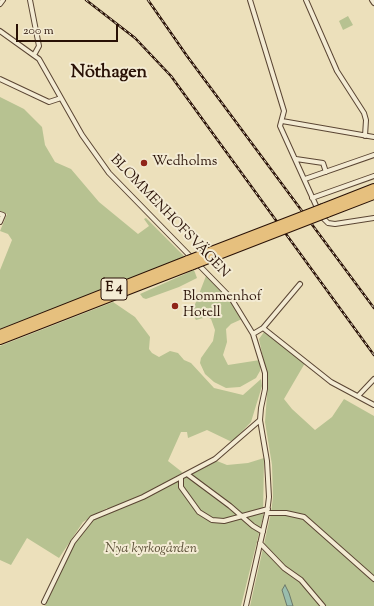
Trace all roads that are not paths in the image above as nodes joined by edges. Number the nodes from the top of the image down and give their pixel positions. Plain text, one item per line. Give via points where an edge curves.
1 (3, 0) edge
2 (30, 0) edge
3 (250, 0) edge
4 (306, 0) edge
5 (372, 0) edge
6 (374, 3) edge
7 (0, 4) edge
8 (0, 31) edge
9 (34, 55) junction
10 (0, 80) edge
11 (61, 98) junction
12 (282, 121) junction
13 (365, 136) junction
14 (374, 137) edge
15 (374, 155) edge
16 (296, 159) junction
17 (326, 172) junction
18 (374, 176) edge
19 (305, 179) junction
20 (374, 188) edge
21 (374, 195) edge
22 (312, 198) junction
23 (325, 210) junction
24 (0, 214) edge
25 (374, 218) edge
26 (0, 222) edge
27 (190, 263) junction
28 (300, 284) dead end
29 (263, 328) junction
30 (0, 334) edge
31 (253, 334) junction
32 (0, 340) edge
33 (374, 380) edge
34 (358, 396) junction
35 (374, 405) edge
36 (260, 420) junction
37 (188, 474) junction
38 (181, 477) junction
39 (268, 511) junction
40 (242, 516) junction
41 (263, 532) junction
42 (260, 543) junction
43 (374, 579) edge
44 (44, 602) dead end
45 (246, 606) edge
46 (324, 606) edge

1 - 7 street
2 - 9 street via 39,46
3 - 12 street via 284,111
4 - 13 street via 337,71 364,114
5 - 6 street
8 - 9 street, BLOMMENHOFSVÄGEN
9 - 11 street, BLOMMENHOFSVÄGEN
10 - 11 street via 49,102
11 - 31 street, BLOMMENHOFSVÄGEN via 86,141 109,173 231,298
12 - 13 street
12 - 16 street via 280,126
13 - 14 street
15 - 17 street
16 - 17 street via 323,163
16 - 19 street
17 - 19 street
18 - 22 street
19 - 22 street
20 - 23 highway, E 4
21 - 23 highway, E 4
22 - 25 street via 328,223
23 - 27 highway, E 4, bridge
24 - 26 street via 3,215
27 - 30 highway, E 4
27 - 32 highway, E 4
28 - 29 street
29 - 31 street
29 - 34 street via 331,382
31 - 36 street, BLOMMENHOFSVÄGEN via 266,377
33 - 34 street
34 - 35 street
36 - 37 street via 218,456
36 - 39 street, BLOMMENHOFSVÄGEN via 268,461
37 - 38 street
37 - 40 street
38 - 40 street via 181,487 202,514 218,521
38 - 44 street via 88,521 73,542
39 - 40 street
39 - 41 street, BLOMMENHOFSVÄGEN
39 - 43 street via 304,517
40 - 41 street
41 - 42 street, BLOMMENHOFSVÄGEN
42 - 45 street, BLOMMENHOFSVÄGEN
42 - 46 street via 284,568 301,580

